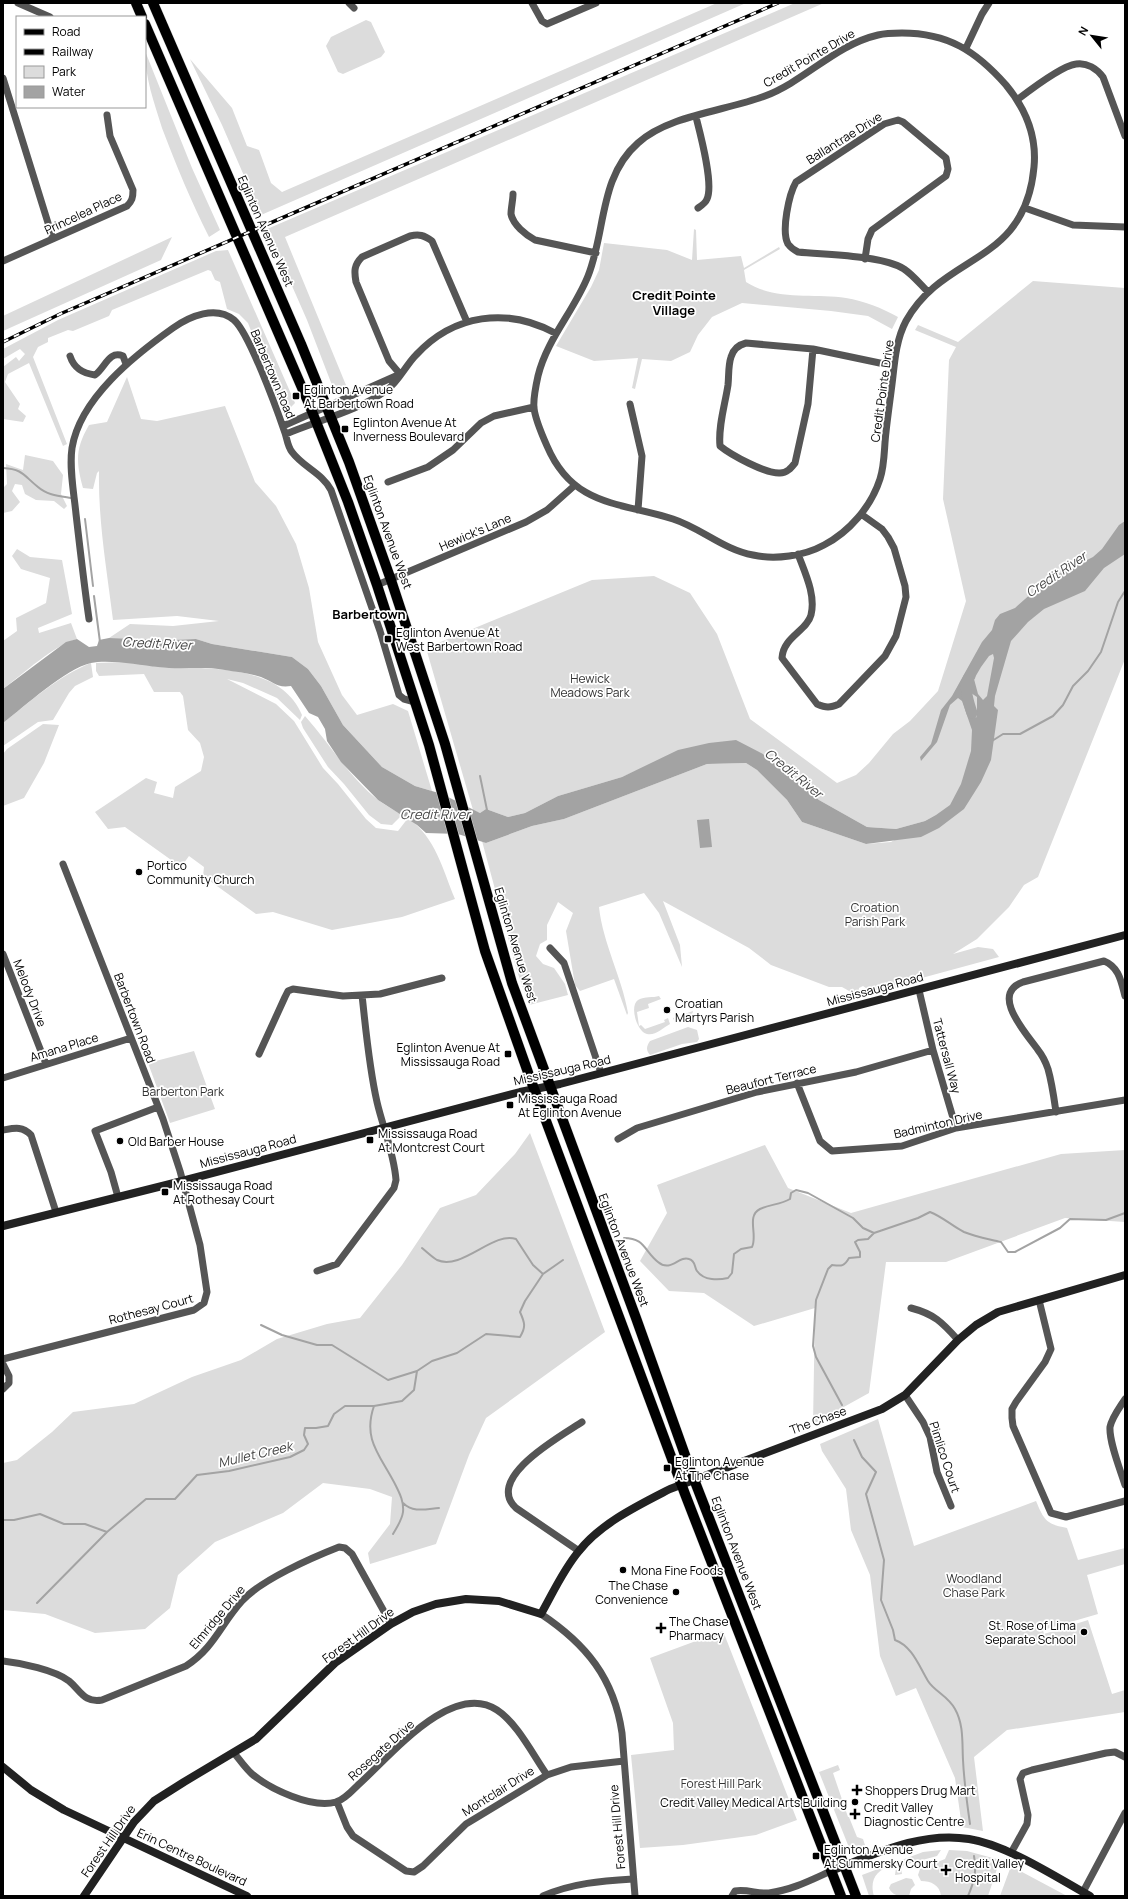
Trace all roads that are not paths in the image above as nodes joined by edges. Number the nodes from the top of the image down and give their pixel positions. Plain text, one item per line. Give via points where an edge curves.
1 (18, 3) edge
2 (136, 3) edge
3 (153, 3) edge
4 (532, 3) edge
5 (596, 3) edge
6 (989, 3) edge
7 (48, 16) edge
8 (142, 16) edge
9 (146, 26) edge
10 (966, 48) junction
11 (3, 78) edge
12 (1017, 100) junction
13 (107, 115) dead end
14 (696, 116) junction
15 (1125, 136) edge
16 (513, 194) dead end
17 (698, 208) dead end
18 (1025, 208) junction
19 (1125, 228) edge
20 (53, 239) junction
21 (596, 253) junction
22 (864, 259) junction
23 (3, 261) edge
24 (928, 292) junction
25 (467, 322) junction
26 (555, 333) junction
27 (813, 349) junction
28 (70, 356) dead end
29 (126, 364) junction
30 (894, 366) junction
31 (400, 374) junction
32 (630, 404) dead end
33 (534, 407) junction
34 (329, 412) junction
35 (315, 418) junction
36 (283, 426) junction
37 (286, 434) junction
38 (388, 482) dead end
39 (574, 486) junction
40 (638, 510) junction
41 (861, 514) junction
42 (798, 554) junction
43 (391, 580) junction
44 (377, 585) junction
45 (89, 619) dead end
46 (415, 702) junction
47 (63, 864) dead end
48 (1125, 935) edge
49 (550, 948) dead end
50 (3, 954) edge
51 (442, 978) dead end
52 (919, 990) junction
53 (362, 995) junction
54 (1125, 996) edge
55 (131, 1038) junction
56 (933, 1050) junction
57 (260, 1054) dead end
58 (46, 1064) junction
59 (601, 1073) junction
60 (3, 1078) edge
61 (797, 1083) junction
62 (549, 1086) junction
63 (534, 1089) junction
64 (1125, 1100) edge
65 (158, 1107) junction
66 (1056, 1112) junction
67 (385, 1128) junction
68 (956, 1128) junction
69 (3, 1130) edge
70 (618, 1139) dead end
71 (182, 1181) junction
72 (118, 1197) junction
73 (56, 1212) junction
74 (3, 1226) edge
75 (317, 1271) dead end
76 (1125, 1275) edge
77 (1039, 1300) junction
78 (911, 1308) dead end
79 (958, 1340) junction
80 (3, 1359) edge
81 (3, 1364) edge
82 (3, 1389) edge
83 (905, 1395) junction
84 (1125, 1399) edge
85 (582, 1422) dead end
86 (694, 1480) junction
87 (681, 1485) junction
88 (1125, 1485) edge
89 (1125, 1500) edge
90 (951, 1506) dead end
91 (579, 1551) junction
92 (541, 1614) junction
93 (391, 1624) junction
94 (3, 1661) edge
95 (234, 1753) junction
96 (1125, 1757) edge
97 (624, 1761) junction
98 (3, 1767) edge
99 (547, 1775) junction
100 (337, 1802) junction
101 (1125, 1813) edge
102 (122, 1839) junction
103 (1011, 1853) junction
104 (844, 1866) junction
105 (831, 1871) junction
106 (633, 1879) junction
107 (1086, 1894) edge
108 (84, 1896) edge
109 (247, 1896) edge
110 (543, 1896) edge
111 (635, 1896) edge
112 (732, 1896) edge
113 (841, 1896) edge
114 (856, 1896) edge

1 - 7 street
2 - 8 main road
3 - 34 main road, Eglinton Avenue West
4 - 5 street via 542,21 547,24
6 - 10 street
9 - 35 main road
10 - 12 street, Credit Pointe Drive
10 - 14 street, Credit Pointe Drive via 920,33 879,34 853,44 770,95
11 - 20 street
12 - 15 street via 1054,74 1077,64 1089,65 1098,70 1103,77
12 - 18 street, Credit Pointe Drive via 1033,138 1035,159
13 - 20 street, Princelea Place via 110,136 133,190 133,198 127,206
14 - 17 street via 709,184 707,199
14 - 21 street, Credit Pointe Drive via 649,134 622,160 613,176 606,200
16 - 21 street via 511,215 526,235 535,240
18 - 19 street via 1073,225
18 - 24 street, Credit Pointe Drive via 1000,242
20 - 23 street, Princelea Place
21 - 26 street, Credit Pointe Drive via 582,291
22 - 22 street, Ballantrae Drive via 872,230 946,176 948,169 946,158 898,120 884,124 796,182 789,196 786,233 787,243 791,248 798,252
22 - 24 street, Ballantrae Drive via 890,263 902,268 914,276
24 - 30 street, Credit Pointe Drive via 905,323 897,343
25 - 26 street via 502,317 538,325
25 - 31 street via 445,332 416,354
25 - 31 street via 432,241 425,236 410,236 362,257 354,272 356,282 389,361
26 - 33 street, Credit Pointe Drive via 537,379
27 - 27 street via 746,344 734,350 719,437 720,446 730,454 773,473 790,470 795,463 808,404
27 - 30 street
28 - 29 street via 72,364 87,374 95,375 101,371 114,354 123,356
29 - 36 street, Barbertown Road via 179,324 195,316 206,313 228,316 245,334
29 - 45 street, Barbertown Road via 97,396 82,420 72,447 72,480
30 - 41 street, Credit Pointe Drive via 883,467 875,491
31 - 34 street
31 - 34 street via 388,389 377,396
32 - 40 street via 642,456
33 - 38 street via 494,416 481,423 453,450 428,467
33 - 39 street, Credit Pointe Drive via 547,448
34 - 35 street
34 - 43 main road, Eglinton Avenue West
35 - 36 street
35 - 37 street
35 - 44 main road
36 - 37 street, Barbertown Road
37 - 46 street, Barbertown Road via 292,453 321,477 331,490 380,631 399,695
39 - 40 street, Credit Pointe Drive via 611,503
39 - 43 street, Hewick's Lane via 547,510 526,522
40 - 42 street, Credit Pointe Drive via 682,522 724,545 755,556
41 - 42 street, Credit Pointe Drive via 848,529 832,541
41 - 42 street via 882,529 894,548 906,597 896,636 885,656 839,704 831,708 817,704 782,658 787,644 811,617 813,597
43 - 44 street, Hewick's Lane
43 - 62 main road, Eglinton Avenue West via 445,744 512,983
44 - 46 main road
46 - 63 main road via 485,951
47 - 55 street, Barbertown Road
48 - 52 street, Mississauga Road
49 - 59 street via 564,963
50 - 58 street, Melody Drive
51 - 53 street via 380,994
52 - 56 street, Tattersall Way
52 - 59 street, Mississauga Road
53 - 57 street via 343,996 293,989 288,991
53 - 67 street via 370,1067 377,1104
54 - 66 street via 1115,967 1104,961 1016,984 1012,989 1009,999 1012,1012 1039,1051 1048,1070
55 - 58 street, Amana Place
55 - 65 street, Barbertown Road
56 - 61 street, Beaufort Terrace via 856,1072
56 - 68 street, Tattersall Way
58 - 60 street, Amana Place
59 - 62 street, Mississauga Road
61 - 68 street, Badminton Drive via 820,1141 832,1151 902,1146
61 - 70 street, Beaufort Terrace via 757,1092 637,1128
62 - 63 street, Mississauga Road
62 - 86 main road, Eglinton Avenue West
63 - 67 street, Mississauga Road
63 - 87 main road
64 - 66 street, Badminton Drive
65 - 71 street, Barbertown Road
65 - 72 street via 95,1131
66 - 68 street, Badminton Drive
67 - 71 street, Mississauga Road
67 - 75 street via 395,1173 394,1188 337,1264
69 - 73 street via 18,1127 31,1135
71 - 72 street, Mississauga Road
71 - 80 street, Rothesay Court via 200,1245 207,1295 202,1306
72 - 73 street, Mississauga Road
73 - 74 street, Mississauga Road
76 - 77 street, The Chase
77 - 79 street, The Chase via 998,1312
77 - 89 street via 1051,1349 1045,1362 1012,1409 1012,1426 1051,1513 1066,1517
78 - 79 street via 926,1312 942,1322
79 - 83 street, The Chase
81 - 82 street via 9,1376 8,1383
83 - 86 street, The Chase via 866,1415
83 - 90 street, Pimlico Court via 930,1437 937,1472
84 - 88 street via 1110,1427
85 - 91 street via 526,1461 517,1471 507,1493 510,1502 516,1508
86 - 87 street, The Chase
86 - 104 main road, Eglinton Avenue West
87 - 91 street, The Chase via 651,1498 626,1514 602,1530
87 - 105 main road
91 - 92 street, The Chase
92 - 93 street, Forest Hill Drive via 499,1601 466,1599 436,1604 413,1612
92 - 97 street, Forest Hill Drive via 569,1634 600,1670 617,1710
93 - 94 street, Elmridge Drive via 352,1554 346,1548 338,1547 259,1586 242,1602 209,1647 186,1666 102,1700 93,1701 86,1698 61,1676
93 - 95 street, Forest Hill Drive via 335,1663 263,1734
95 - 100 street via 258,1778 294,1798 309,1802
95 - 102 street, Forest Hill Drive via 164,1794 141,1814
96 - 103 street via 1115,1752 1106,1753 1023,1773 1020,1779 1028,1816 1027,1824
97 - 99 street, Montclair Drive via 571,1767
97 - 106 street, Forest Hill Drive
98 - 102 street, Erin Centre Boulevard via 26,1787 47,1800
99 - 100 street, Montclair Drive via 466,1824 414,1872 402,1868 353,1836
99 - 100 street, Rosegate Drive via 505,1716 486,1704 471,1702 449,1709 410,1736
101 - 107 street
102 - 108 street, Forest Hill Drive
102 - 109 street, Erin Centre Boulevard
103 - 104 street via 978,1841 943,1838 896,1846
103 - 107 street
104 - 105 street
104 - 114 main road, Eglinton Avenue West
105 - 112 street via 790,1889 768,1893 735,1891
105 - 113 main road
106 - 110 street via 597,1881
106 - 111 street, Forest Hill Drive

